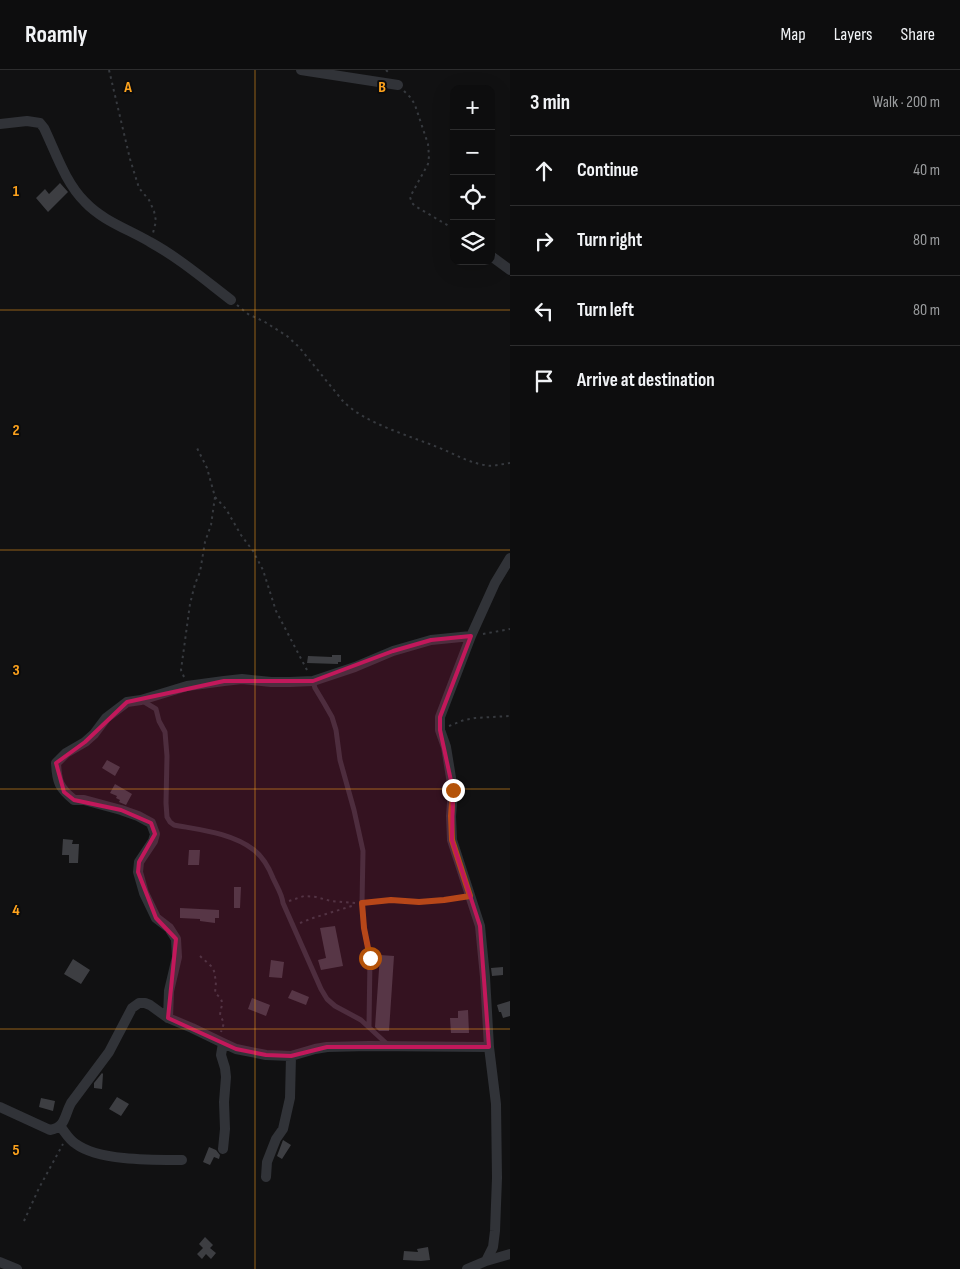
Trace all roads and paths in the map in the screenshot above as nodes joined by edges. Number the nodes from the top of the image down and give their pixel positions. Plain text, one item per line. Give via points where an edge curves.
1 (109, 70) edge
2 (301, 70) edge
3 (386, 70) edge
4 (398, 85) junction
5 (0, 124) edge
6 (450, 228) edge
7 (151, 242) junction
8 (495, 259) edge
9 (510, 270) edge
10 (231, 300) joint
11 (196, 446) dead end
12 (510, 462) edge
13 (214, 498) junction
14 (510, 558) edge
15 (510, 629) edge
16 (471, 636) junction
17 (313, 681) junction
18 (187, 686) junction
19 (141, 700) junction
20 (510, 716) edge
21 (440, 730) junction
22 (470, 896) junction
23 (284, 903) junction
24 (362, 903) junction
25 (294, 925) junction
26 (200, 956) dead end
27 (168, 1018) junction
28 (368, 1026) junction
29 (221, 1042) junction
30 (389, 1046) junction
31 (489, 1047) junction
32 (291, 1056) junction
33 (0, 1107) edge
34 (60, 1126) junction
35 (68, 1136) junction
36 (223, 1149) dead end
37 (182, 1160) dead end
38 (266, 1177) dead end
39 (24, 1221) dead end
40 (510, 1254) edge
41 (486, 1261) junction
42 (0, 1262) edge
43 (17, 1269) edge
44 (467, 1269) edge

1 - 7 path via 139,188 154,211 156,221
2 - 4 street
3 - 4 path
4 - 6 path via 411,98 430,156 410,197 412,203
5 - 7 street via 40,123 71,186 85,203 109,221
7 - 10 street
8 - 9 street
10 - 12 path via 248,314 287,336 342,400 364,417 482,465
11 - 13 path via 208,468
13 - 17 path via 226,509 253,551 263,570 276,611
13 - 18 path via 181,670
14 - 16 street
15 - 16 path
16 - 17 street via 431,640
16 - 21 street via 440,717
17 - 18 street via 242,679
17 - 24 lane via 336,730 340,760 363,851
18 - 19 street
19 - 23 lane via 156,710 166,732 166,802 170,822 220,834 255,850 270,872
19 - 27 street via 127,702 106,718 85,742 66,753 56,763 56,777 64,792 74,800 121,810 151,823 155,834 139,862 138,872 156,918 170,928 176,939 177,957 168,991
20 - 21 path via 464,720
21 - 22 street via 453,790 452,840
22 - 24 path via 419,902
22 - 31 street via 480,926
23 - 24 path via 304,896
23 - 25 lane
24 - 25 path
24 - 28 lane via 370,958
25 - 28 lane via 327,999
26 - 29 path via 214,971 215,993 222,1000 220,1015 224,1023
27 - 29 street
27 - 34 street via 145,1003 132,1008 109,1052 71,1103
28 - 30 lane
29 - 32 street via 266,1056
29 - 36 street via 226,1077
30 - 31 street
30 - 32 street via 327,1047
31 - 41 street via 496,1104 497,1178 495,1232 493,1247
32 - 38 street via 290,1098 283,1128 267,1162
33 - 34 street via 50,1130
34 - 35 street
35 - 37 street via 81,1148 106,1156
35 - 39 path
40 - 41 street
41 - 44 street
42 - 43 street

